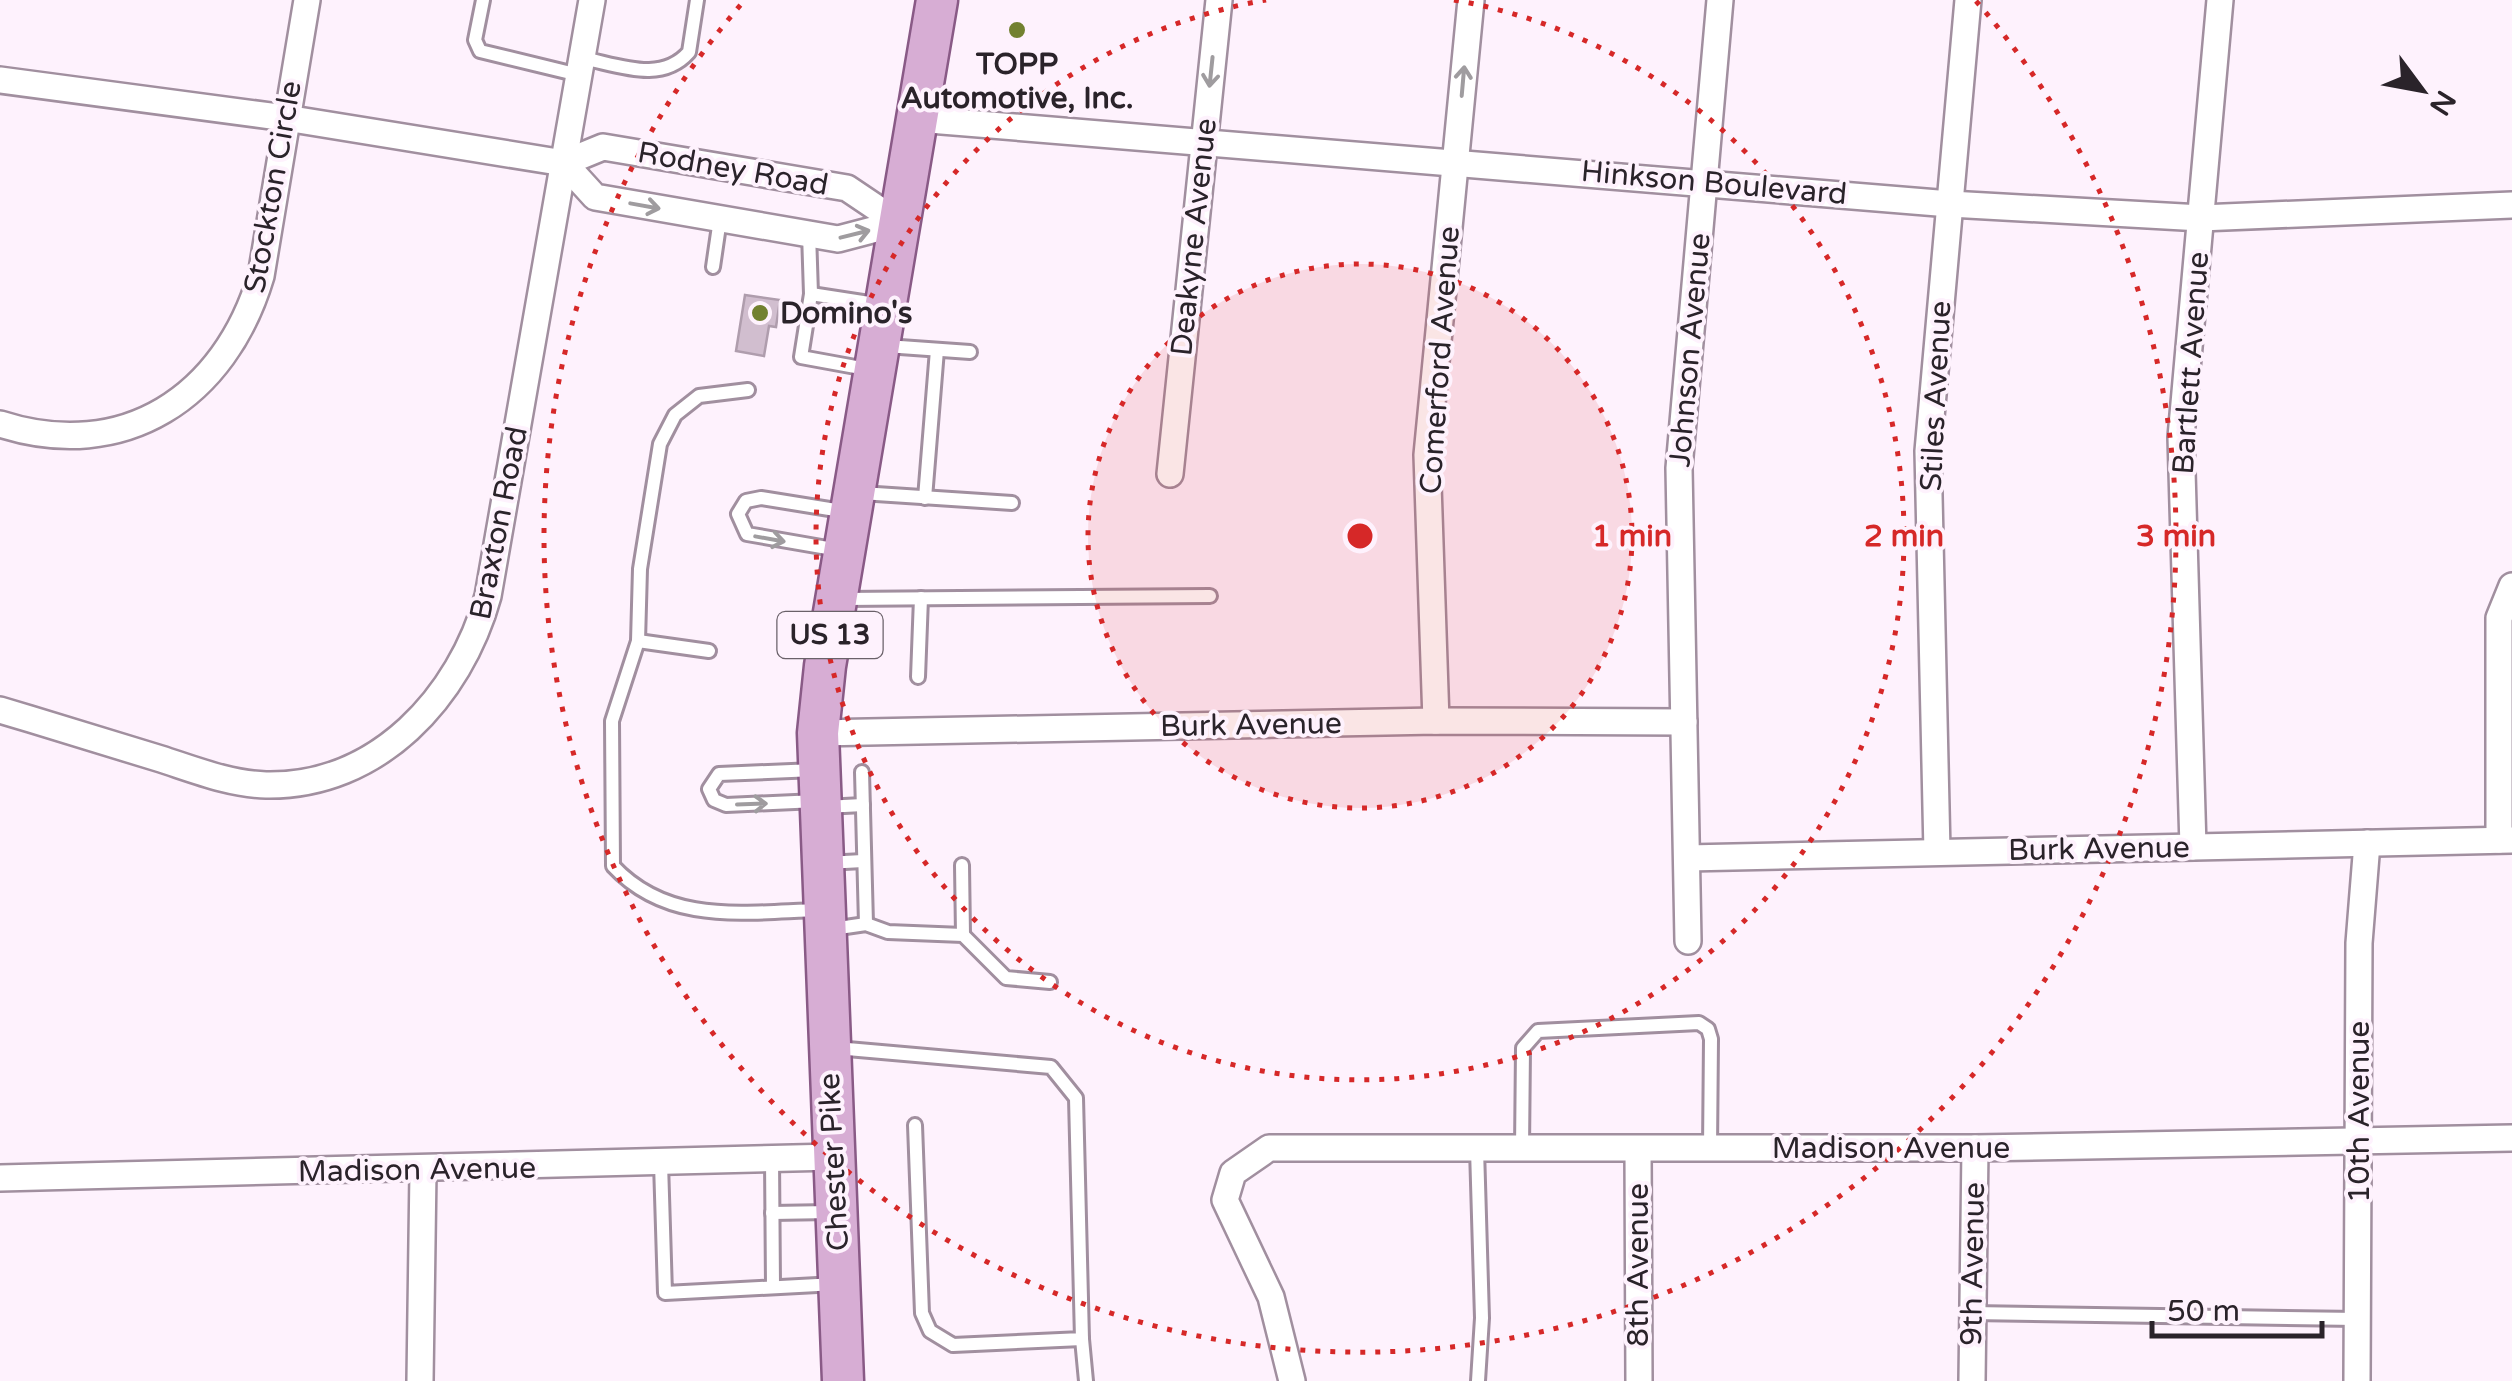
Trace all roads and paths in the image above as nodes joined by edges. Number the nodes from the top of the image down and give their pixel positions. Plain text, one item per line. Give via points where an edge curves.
1 (306, 0) edge
2 (484, 0) edge
3 (592, 0) edge
4 (697, 0) edge
5 (936, 0) edge
6 (1219, 0) edge
7 (1471, 0) edge
8 (1720, 0) edge
9 (1968, 0) edge
10 (2220, 0) edge
11 (581, 66) junction
12 (0, 80) edge
13 (286, 118) junction
14 (917, 119) junction
15 (1204, 144) junction
16 (1456, 162) junction
17 (564, 163) junction
18 (1704, 181) junction
19 (1950, 204) junction
20 (2512, 206) edge
21 (2201, 218) junction
22 (720, 219) junction
23 (899, 223) junction
24 (809, 233) junction
25 (713, 267) dead end
26 (810, 294) junction
27 (886, 306) junction
28 (937, 350) junction
29 (970, 352) dead end
30 (877, 358) junction
31 (748, 390) dead end
32 (0, 424) edge
33 (1170, 474) dead end
34 (924, 498) junction
35 (1012, 503) dead end
36 (850, 519) junction
37 (2512, 586) edge
38 (1210, 596) dead end
39 (921, 598) junction
40 (836, 599) junction
41 (638, 641) junction
42 (709, 652) dead end
43 (918, 676) dead end
44 (0, 710) edge
45 (1436, 721) junction
46 (1684, 722) junction
47 (862, 772) dead end
48 (818, 778) junction
49 (862, 805) junction
50 (2505, 840) edge
51 (2368, 843) junction
52 (2192, 847) junction
53 (1938, 852) junction
54 (1687, 858) junction
55 (863, 861) junction
56 (820, 864) junction
57 (962, 866) dead end
58 (866, 924) junction
59 (824, 927) junction
60 (963, 934) junction
61 (1688, 941) dead end
62 (1050, 982) dead end
63 (829, 1047) junction
64 (915, 1125) dead end
65 (2361, 1138) junction
66 (2512, 1138) edge
67 (1477, 1148) junction
68 (1522, 1148) junction
69 (1710, 1148) junction
70 (1974, 1148) junction
71 (1638, 1149) junction
72 (834, 1157) junction
73 (772, 1159) junction
74 (661, 1163) junction
75 (422, 1171) junction
76 (0, 1178) edge
77 (836, 1212) junction
78 (772, 1214) junction
79 (839, 1284) junction
80 (773, 1286) junction
81 (1972, 1313) junction
82 (2358, 1319) junction
83 (1082, 1339) junction
84 (420, 1381) edge
85 (844, 1381) edge
86 (1086, 1381) edge
87 (1292, 1381) edge
88 (1478, 1381) edge
89 (1639, 1381) edge
90 (1972, 1381) edge
91 (2357, 1381) edge

1 - 13 street, Stockton Circle
2 - 11 lane via 475,40 480,51
3 - 11 street, Braxton Road
4 - 11 lane via 688,52 668,69
5 - 14 main road, US 13
6 -> 15 street, Deakyne Avenue
16 -> 7 street, Comerford Avenue
8 - 18 street, Johnson Avenue
9 - 19 street, Stiles Avenue
10 - 21 street, Bartlett Avenue
11 - 17 street, Braxton Road
12 - 13 street, Rodney Road
13 - 17 street, Rodney Road
13 - 32 street, Stockton Circle via 250,311 204,378 152,417 104,435 44,436
14 - 15 street, Hinkson Boulevard
14 - 23 main road, US 13
15 - 16 street, Hinkson Boulevard
15 - 33 street, Deakyne Avenue
16 - 18 street, Hinkson Boulevard
16 - 45 street, Comerford Avenue via 1427,455
17 -> 22 street, Rodney Road via 595,197
17 - 23 street, Rodney Road via 604,147 847,188
17 - 44 street, Braxton Road via 488,596 467,656 420,718 362,762 266,785 207,774
18 - 19 street, Hinkson Boulevard
18 - 46 street, Johnson Avenue via 1679,468
19 - 21 street, Hinkson Boulevard
19 - 53 street, Stiles Avenue via 1928,450
20 - 21 street, Hinkson Boulevard
21 - 52 street, Bartlett Avenue via 2181,437
22 - 24 street, Rodney Road
22 - 25 lane
24 -> 23 street, Rodney Road via 838,238
23 - 27 main road, US 13
24 - 26 lane
26 - 27 lane
26 - 30 lane via 801,357
27 - 30 main road, US 13
28 - 29 lane
28 - 30 lane
28 - 34 lane
30 - 36 main road, US 13
31 - 41 lane via 699,396 675,415 660,444 640,569
34 - 35 lane
34 - 36 lane
36 -> 36 lane via 761,498 746,501 738,514 747,534
36 - 40 main road, US 13
37 - 50 street via 2499,618
38 - 39 lane
39 - 40 lane
39 - 43 lane
40 - 48 main road, US 13
41 - 42 lane
41 - 59 lane via 612,721 613,866 642,890 695,912
45 - 46 street, Burk Avenue
45 - 48 street, Burk Avenue
46 - 54 street, Johnson Avenue
47 - 49 lane
48 -> 48 lane via 719,774 710,789 714,800 726,804
48 - 49 lane
48 - 56 main road, US 13
49 - 55 lane
50 - 51 street, Burk Avenue
51 - 52 street, Burk Avenue
51 - 65 street, 10th Avenue via 2359,943
52 - 53 street, Burk Avenue
53 - 54 street, Burk Avenue
54 - 61 street, Johnson Avenue
55 - 56 lane
55 - 58 lane
56 - 59 main road, US 13
57 - 60 lane
58 - 59 lane
58 - 60 lane via 888,932
59 - 63 main road, Chester Pike / US 13
60 - 62 lane via 1006,978
63 - 72 main road, Chester Pike / US 13
63 - 83 lane via 1051,1068 1061,1075 1076,1098
64 - 83 lane via 922,1313 930,1331 953,1346
65 - 66 street, Madison Avenue
65 - 70 street, Madison Avenue
65 - 82 street, 10th Avenue
67 - 68 street, Madison Avenue
67 - 87 street, Madison Avenue via 1269,1148 1233,1173 1225,1200 1270,1297
67 - 88 lane
68 - 69 lane via 1523,1048 1538,1031 1699,1023 1711,1039
68 - 71 street, Madison Avenue
69 - 70 street, Madison Avenue
69 - 71 street, Madison Avenue
70 - 81 street, 9th Avenue
71 - 89 street, 8th Avenue
72 - 73 street, Madison Avenue
72 - 77 main road, Chester Pike / US 13
73 - 74 street, Madison Avenue
73 - 78 lane
74 - 75 street, Madison Avenue
74 - 80 lane via 665,1294
75 - 76 street, Madison Avenue
75 - 84 street
77 - 78 lane
77 - 79 main road, Chester Pike / US 13
78 - 80 lane
79 - 80 lane
79 - 85 main road, Chester Pike / US 13
81 - 82 lane
81 - 90 street, 9th Avenue
82 - 91 street, 10th Avenue
83 - 86 lane

